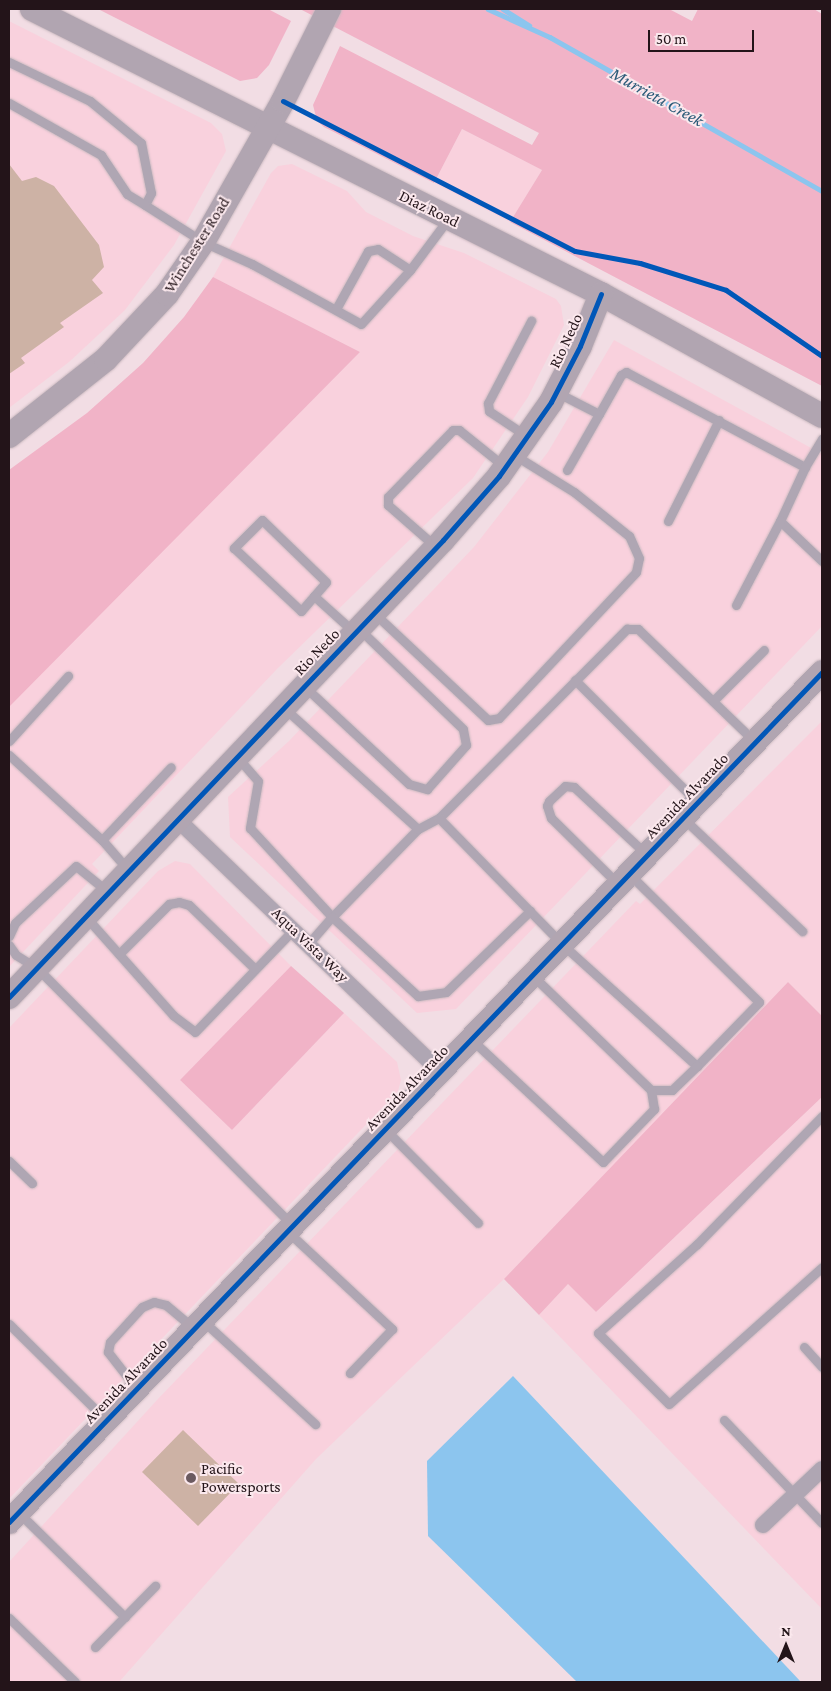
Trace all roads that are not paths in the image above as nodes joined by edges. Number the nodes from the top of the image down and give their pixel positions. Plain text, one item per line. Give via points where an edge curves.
1 (32, 9) edge
2 (329, 9) edge
3 (9, 62) edge
4 (9, 102) edge
5 (267, 128) junction
6 (145, 205) junction
7 (448, 218) junction
8 (203, 242) junction
9 (410, 270) junction
10 (601, 294) junction
11 (336, 309) junction
12 (531, 321) dead end
13 (556, 392) junction
14 (599, 414) junction
15 (822, 416) edge
16 (719, 420) junction
17 (9, 436) edge
18 (822, 439) edge
19 (515, 453) junction
20 (805, 467) junction
21 (567, 470) dead end
22 (668, 521) dead end
23 (780, 521) junction
24 (436, 547) junction
25 (822, 561) edge
26 (314, 596) junction
27 (736, 605) dead end
28 (361, 624) junction
29 (764, 650) dead end
30 (822, 672) edge
31 (68, 676) dead end
32 (576, 680) junction
33 (303, 685) junction
34 (713, 701) junction
35 (283, 707) junction
36 (9, 741) edge
37 (755, 742) junction
38 (9, 755) edge
39 (237, 757) junction
40 (171, 766) dead end
41 (691, 810) junction
42 (439, 818) junction
43 (178, 820) junction
44 (418, 829) junction
45 (102, 840) junction
46 (648, 855) junction
47 (129, 871) junction
48 (624, 880) junction
49 (109, 892) junction
50 (530, 911) junction
51 (86, 917) junction
52 (332, 917) junction
53 (294, 929) junction
54 (802, 931) dead end
55 (9, 936) edge
56 (309, 943) junction
57 (562, 944) junction
58 (9, 945) edge
59 (119, 954) junction
60 (37, 968) junction
61 (255, 969) junction
62 (533, 976) junction
63 (9, 997) edge
64 (472, 1040) junction
65 (697, 1066) junction
66 (441, 1072) junction
67 (651, 1090) junction
68 (822, 1116) edge
69 (384, 1129) junction
70 (9, 1161) edge
71 (32, 1184) dead end
72 (478, 1223) dead end
73 (290, 1228) junction
74 (822, 1267) edge
75 (9, 1324) edge
76 (198, 1324) junction
77 (804, 1347) dead end
78 (822, 1367) edge
79 (350, 1373) dead end
80 (137, 1388) junction
81 (106, 1420) junction
82 (724, 1420) dead end
83 (315, 1424) dead end
84 (822, 1469) edge
85 (796, 1494) junction
86 (13, 1517) edge
87 (822, 1523) edge
88 (763, 1526) dead end
89 (155, 1586) dead end
90 (125, 1617) junction
91 (9, 1618) edge
92 (95, 1647) dead end
93 (75, 1682) edge

1 - 5 street, Diaz Road
2 - 5 street, Winchester Road
3 - 6 lane via 90,101 141,143 151,193
4 - 6 lane via 100,154 127,194
5 - 7 street, Diaz Road
5 - 8 street, Winchester Road
6 - 8 lane
7 - 9 lane
7 - 10 street, Diaz Road
8 - 11 lane
8 - 17 street, Winchester Road via 167,294 126,340 62,398
9 - 11 lane via 361,324
9 - 11 lane via 378,249 368,250
10 - 13 street, Rio Nedo via 580,346
10 - 15 street, Diaz Road
12 - 19 lane via 488,403
13 - 14 lane
13 - 19 street, Rio Nedo
14 - 16 lane via 621,375 626,372
14 - 21 lane
16 - 20 lane
16 - 22 lane
18 - 20 lane
19 - 24 street, Rio Nedo
19 - 24 lane via 452,430 388,497 388,505
19 - 28 lane via 574,492 629,536 638,552 636,572 499,718 488,720
20 - 23 lane
23 - 25 lane
23 - 27 lane
24 - 28 street, Rio Nedo
26 - 26 lane via 301,611 234,548 262,520 326,582
26 - 28 lane
28 - 33 street, Rio Nedo
28 - 33 lane via 464,729 466,746 427,789 409,784
29 - 34 lane
30 - 37 street, Avenida Alvarado
31 - 36 lane
32 - 34 lane via 625,630 638,629
32 - 41 lane
32 - 42 lane
33 - 35 street, Rio Nedo
34 - 37 lane
35 - 39 street, Rio Nedo
35 - 44 lane
37 - 41 street, Avenida Alvarado
38 - 45 lane
39 - 43 street, Rio Nedo
39 - 52 lane via 258,781 250,828
40 - 45 lane
41 - 46 street, Avenida Alvarado
41 - 54 lane
42 - 44 lane
42 - 50 lane
43 - 47 street, Rio Nedo
43 - 53 street, Aqua Vista Way
44 - 52 lane
45 - 47 lane
46 - 48 street, Avenida Alvarado
46 - 48 lane via 574,787 560,789 547,806 551,818
47 - 49 street, Rio Nedo
48 - 57 street, Avenida Alvarado
48 - 65 lane via 759,1002
49 - 51 street, Rio Nedo
49 - 55 lane via 76,866 15,923
50 - 52 lane via 446,992 418,996
50 - 57 lane
51 - 59 lane
51 - 60 street, Rio Nedo
52 - 56 lane
53 - 56 street, Aqua Vista Way
53 - 61 lane
56 - 66 street, Aqua Vista Way
57 - 62 street, Avenida Alvarado
57 - 65 lane
58 - 60 lane via 16,954
59 - 61 lane via 169,904 179,902 189,906
59 - 61 lane via 174,1016 195,1032
60 - 63 street, Rio Nedo
60 - 73 lane
62 - 64 street, Avenida Alvarado
62 - 67 lane
64 - 66 street, Avenida Alvarado
64 - 67 lane via 603,1162 654,1109
65 - 67 lane via 672,1090
66 - 69 street, Avenida Alvarado
68 - 74 lane via 697,1244 598,1333 669,1404
69 - 72 lane
69 - 73 street, Avenida Alvarado
70 - 71 lane
73 - 76 street, Avenida Alvarado
73 - 79 lane via 392,1330
75 - 81 lane
76 - 80 street, Avenida Alvarado
76 - 80 lane via 166,1305 154,1302 142,1307 110,1342 108,1352
76 - 83 lane
77 - 78 lane
80 - 81 street, Avenida Alvarado
81 - 86 street, Avenida Alvarado
82 - 85 lane
84 - 85 street
85 - 87 lane
85 - 88 street
86 - 90 lane
89 - 90 lane
90 - 92 lane
91 - 93 lane

